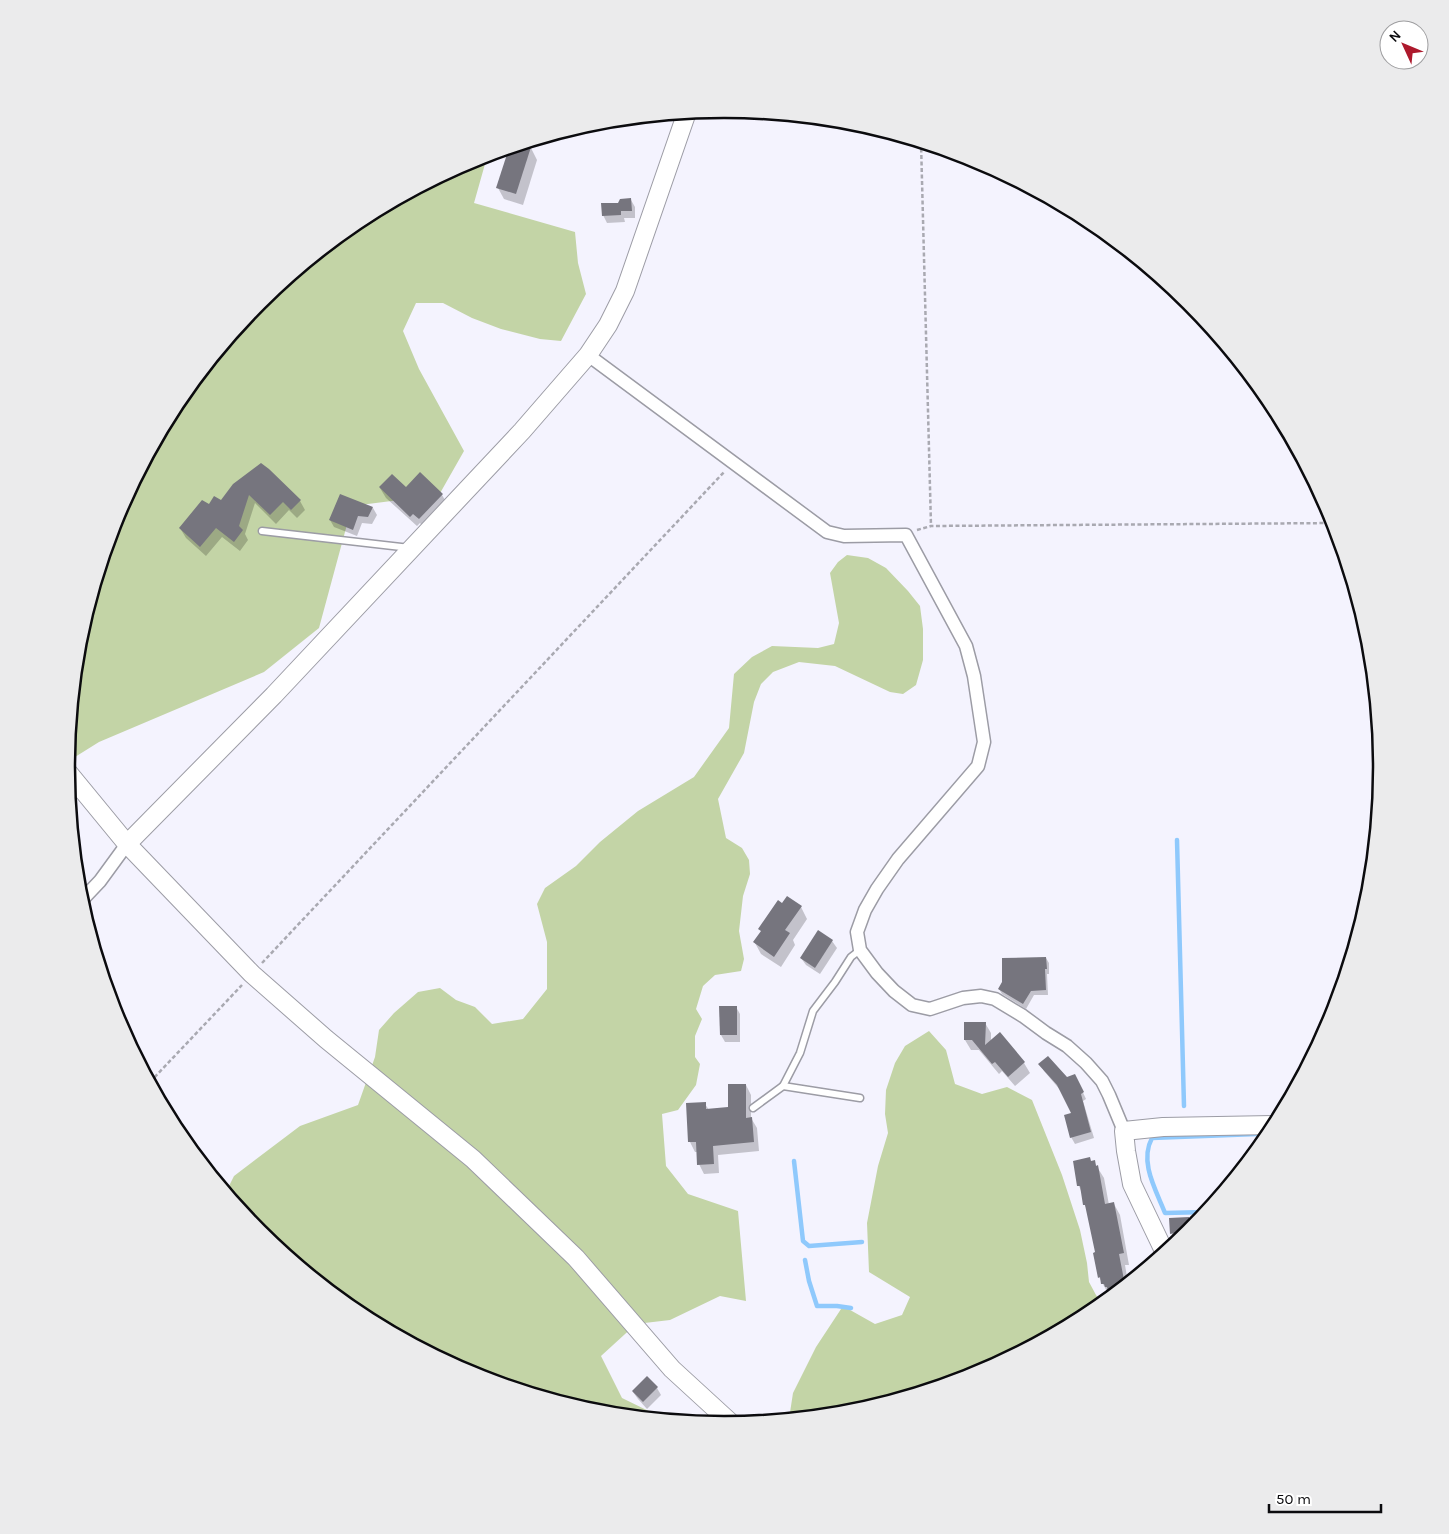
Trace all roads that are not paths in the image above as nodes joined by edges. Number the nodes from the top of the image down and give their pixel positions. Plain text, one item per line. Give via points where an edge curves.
1 (685, 119) edge
2 (588, 355) junction
3 (262, 532) dead end
4 (411, 548) junction
5 (75, 781) edge
6 (127, 844) junction
7 (87, 895) edge
8 (860, 950) junction
9 (783, 1086) junction
10 (860, 1098) dead end
11 (753, 1108) dead end
12 (1267, 1125) edge
13 (1124, 1131) junction
14 (1162, 1247) edge
15 (723, 1416) edge

1 - 2 street via 625,290 608,325
2 - 4 street via 522,431
2 - 8 street via 827,532 844,536 906,535 966,646 984,742 978,766 898,859 877,889 857,932
3 - 4 lane
4 - 6 street via 274,695
5 - 6 street
6 - 7 street
6 - 15 street via 252,974 326,1039 473,1158 576,1258 672,1369
8 - 9 lane via 851,957 813,1011 800,1053
8 - 13 street via 883,979 912,1005 930,1008 963,998 981,996 994,999 1067,1046 1102,1082
9 - 10 lane
9 - 11 lane
12 - 13 street
13 - 14 street via 1132,1184

